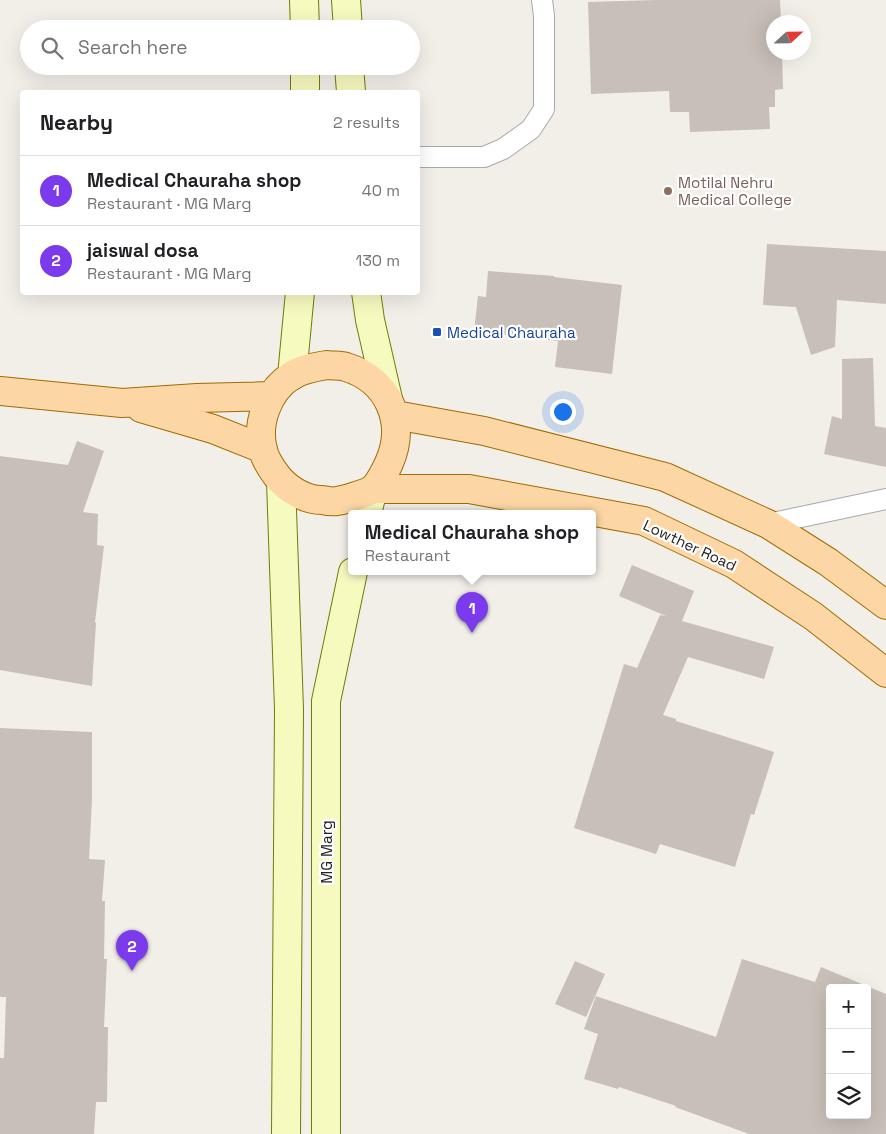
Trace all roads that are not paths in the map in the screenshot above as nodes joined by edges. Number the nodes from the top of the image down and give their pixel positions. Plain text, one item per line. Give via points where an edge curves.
1 (304, 0) edge
2 (346, 0) edge
3 (542, 0) edge
4 (305, 20) edge
5 (347, 20) edge
6 (305, 75) edge
7 (349, 75) edge
8 (305, 90) edge
9 (350, 90) edge
10 (420, 157) edge
11 (300, 295) edge
12 (366, 295) edge
13 (292, 376) junction
14 (0, 391) edge
15 (272, 396) junction
16 (122, 403) junction
17 (391, 407) junction
18 (263, 449) junction
19 (281, 482) junction
20 (886, 499) edge
21 (370, 502) edge
22 (582, 510) edge
23 (596, 512) edge
24 (768, 524) junction
25 (352, 575) edge
26 (886, 605) edge
27 (886, 673) edge
28 (286, 1134) edge
29 (326, 1134) edge

1 - 4 main road
2 - 5 main road
3 - 10 lane via 544,110 531,129 503,149 484,157
6 - 8 main road
7 - 9 main road
11 - 13 main road
12 - 17 main road
13 - 15 main road
13 - 17 main road via 309,368 345,367 377,385
14 - 16 main road
15 - 16 main road
15 - 18 main road via 264,413
16 - 18 main road via 213,429
17 - 21 main road via 397,434 394,454
17 - 24 main road via 665,477
18 - 19 main road
19 - 21 main road via 298,494 317,500 336,501 355,496
19 - 28 main road via 289,709
20 - 24 lane
21 - 22 main road, Lowther Road via 469,490
23 - 27 main road, Lowther Road via 644,521 734,564 813,616
24 - 26 main road via 828,562
25 - 29 main road, MG Marg via 326,701

